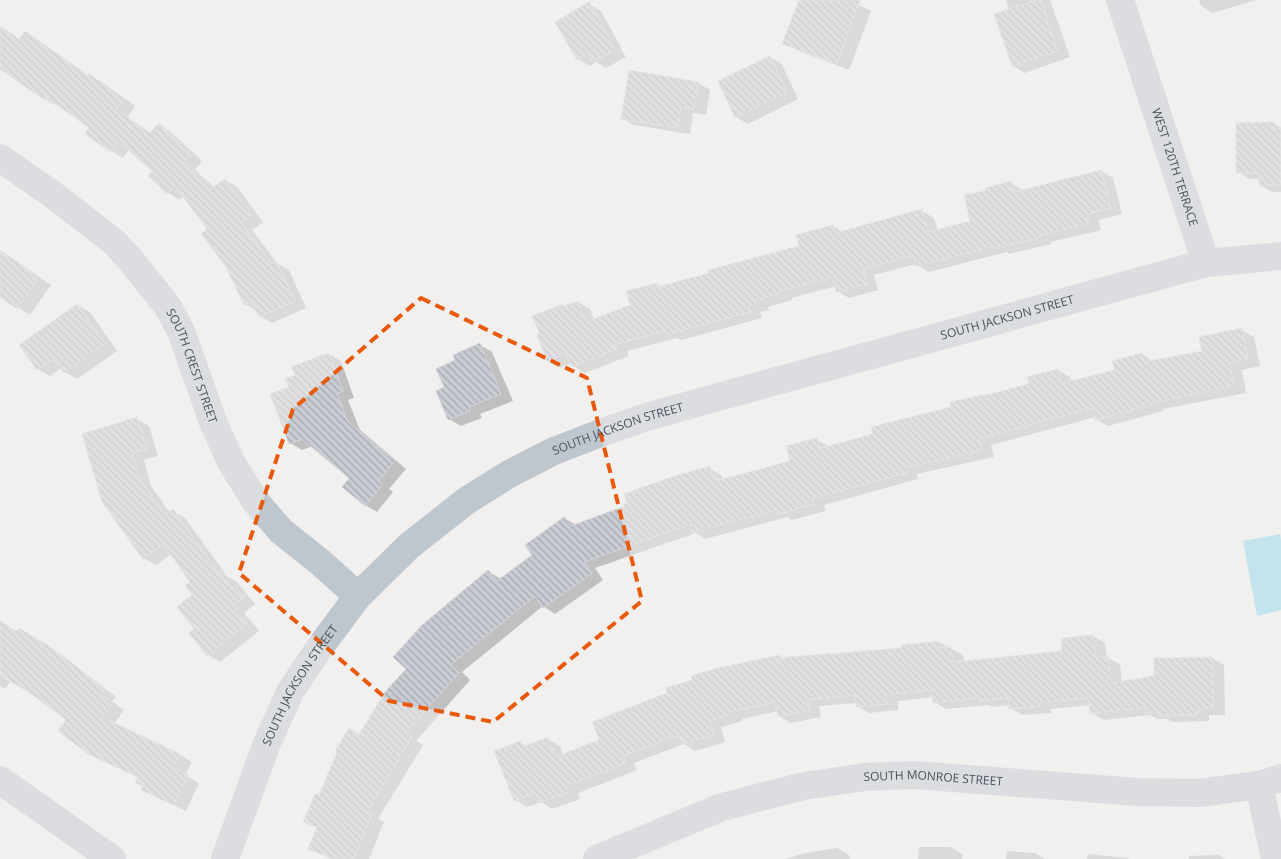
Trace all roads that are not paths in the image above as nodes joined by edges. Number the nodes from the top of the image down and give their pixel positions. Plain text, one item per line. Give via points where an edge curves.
1 (1120, 0) edge
2 (0, 158) edge
3 (1281, 256) edge
4 (1206, 263) junction
5 (358, 596) junction
6 (0, 780) edge
7 (1270, 782) edge
8 (112, 859) edge
9 (225, 859) edge
10 (597, 859) edge
11 (1275, 859) edge

1 - 4 street, WEST 120TH TERRACE
2 - 5 street, SOUTH CREST STREET via 114,242 129,258 168,307 181,331 213,422 231,462 256,502 282,532
3 - 4 street
4 - 5 street, SOUTH JACKSON STREET via 646,417 554,451 466,501 409,546
5 - 9 street, SOUTH JACKSON STREET via 291,690 267,743
6 - 8 street
7 - 10 street, SOUTH MONROE STREET via 1199,793 1138,792 914,775 865,777 804,786 722,807
7 - 11 street

